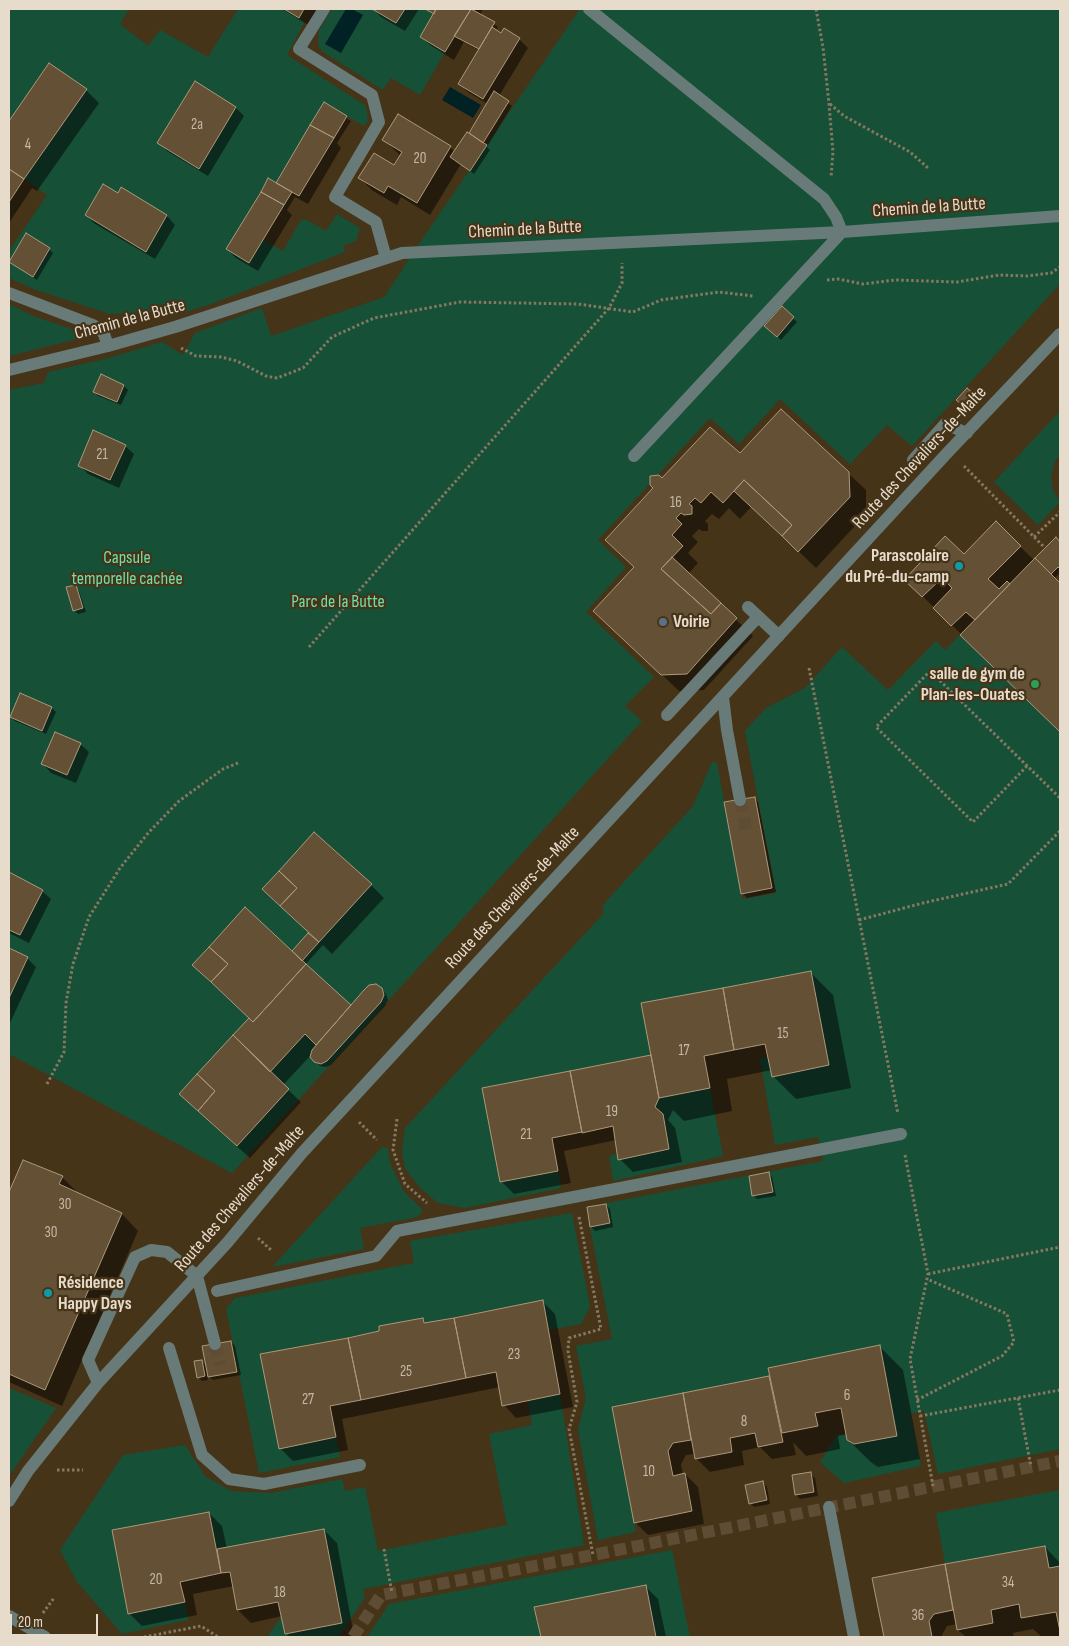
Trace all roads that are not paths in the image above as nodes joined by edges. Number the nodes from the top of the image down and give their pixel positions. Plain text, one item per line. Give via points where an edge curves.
1 (324, 9) edge
2 (588, 9) edge
3 (1060, 216) edge
4 (842, 232) junction
5 (386, 258) junction
6 (9, 293) edge
7 (1060, 334) edge
8 (108, 346) junction
9 (9, 370) edge
10 (967, 433) junction
11 (634, 456) dead end
12 (913, 460) dead end
13 (748, 608) dead end
14 (758, 617) junction
15 (779, 636) junction
16 (722, 697) junction
17 (667, 715) dead end
18 (740, 800) tunnel mouth
19 (902, 1134) road end
20 (198, 1276) junction
21 (217, 1291) dead end
22 (215, 1344) tunnel mouth
23 (169, 1348) dead end
24 (98, 1383) junction
25 (360, 1465) dead end
26 (9, 1501) edge
27 (829, 1507) dead end
28 (9, 1616) edge
29 (45, 1637) edge
30 (854, 1637) edge

1 - 5 street via 299,49 372,95 380,122 335,196 376,222
2 - 4 street via 824,199
3 - 4 street, Chemin de la Butte
4 - 5 street, Chemin de la Butte via 402,253
4 - 11 street
5 - 8 street, Chemin de la Butte
6 - 8 street via 93,325 104,334
7 - 10 street, Route des Chevaliers-de-Malte
8 - 9 street, Chemin de la Butte
10 - 12 street via 945,424
10 - 15 street, Route des Chevaliers-de-Malte
13 - 14 street
14 - 15 street
14 - 17 street
15 - 16 street, Route des Chevaliers-de-Malte
16 - 18 street
16 - 20 street, Route des Chevaliers-de-Malte via 337,1114
19 - 21 street via 397,1231 376,1256
20 - 22 street
20 - 24 street, Route des Chevaliers-de-Malte
20 - 24 street via 167,1252 151,1250 134,1257 88,1360
23 - 25 street via 202,1455 229,1479 264,1484
24 - 26 street, Route des Chevaliers-de-Malte via 28,1471
27 - 30 street
28 - 29 street

